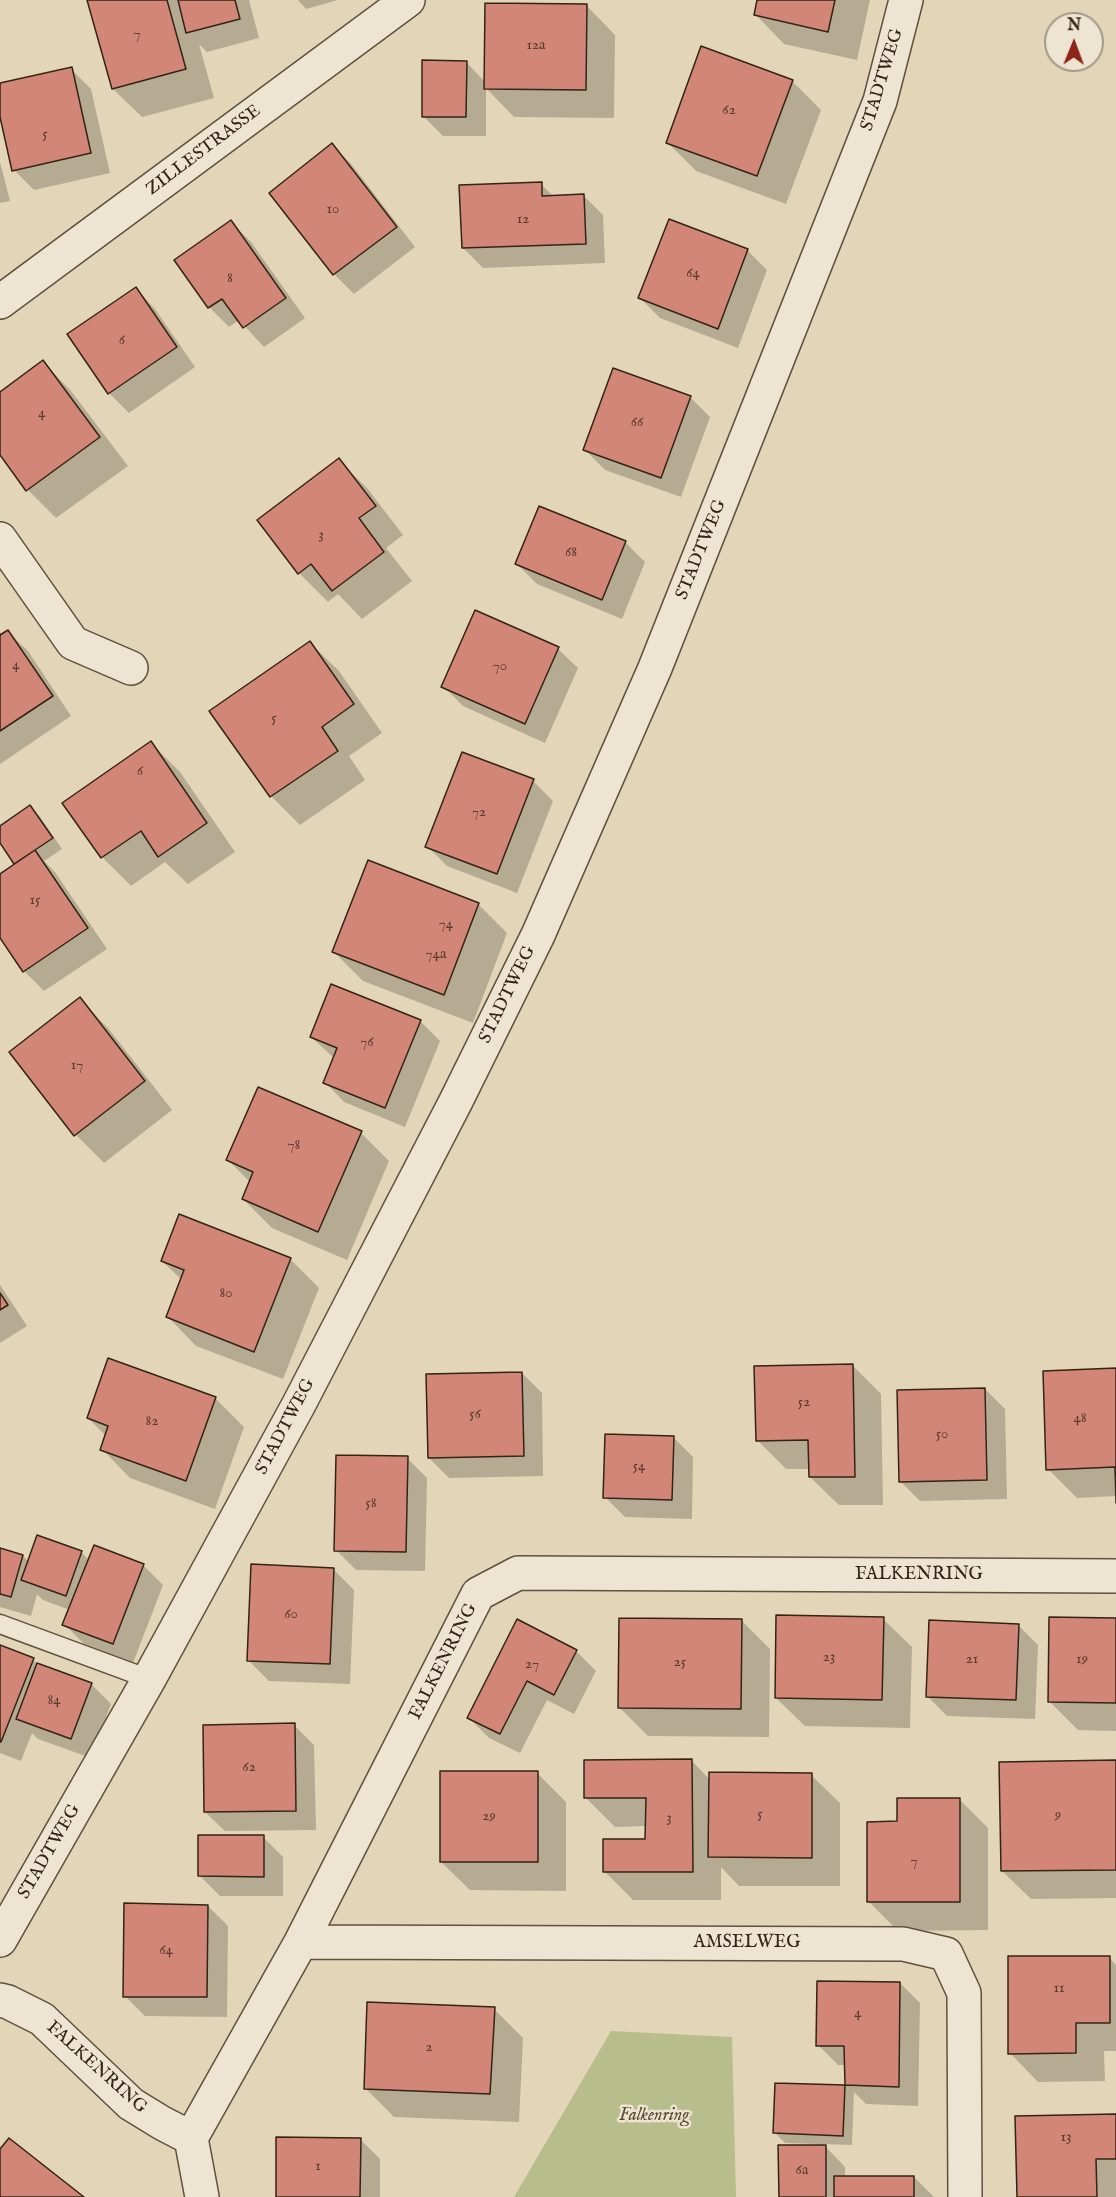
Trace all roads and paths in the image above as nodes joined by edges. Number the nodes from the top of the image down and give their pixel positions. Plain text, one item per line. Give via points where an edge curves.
1 (408, 0) edge
2 (906, 0) edge
3 (0, 302) edge
4 (0, 539) edge
5 (131, 668) dead end
6 (1116, 1576) edge
7 (0, 1624) edge
8 (149, 1679) junction
9 (0, 1940) edge
10 (301, 1942) junction
11 (0, 2000) edge
12 (191, 2138) junction
13 (202, 2197) edge
14 (965, 2197) edge

1 - 3 street, ZILLESTRASSE
2 - 8 street, STADTWEG via 880,100 655,668 538,935 310,1383
4 - 5 street via 73,643
6 - 10 street, FALKENRING via 518,1573 478,1594
7 - 8 lane
8 - 9 street, STADTWEG
10 - 12 street, FALKENRING
10 - 14 street, AMSELWEG via 903,1944 946,1954 964,1993
11 - 12 street, FALKENRING via 42,2019 131,2104
12 - 13 street

